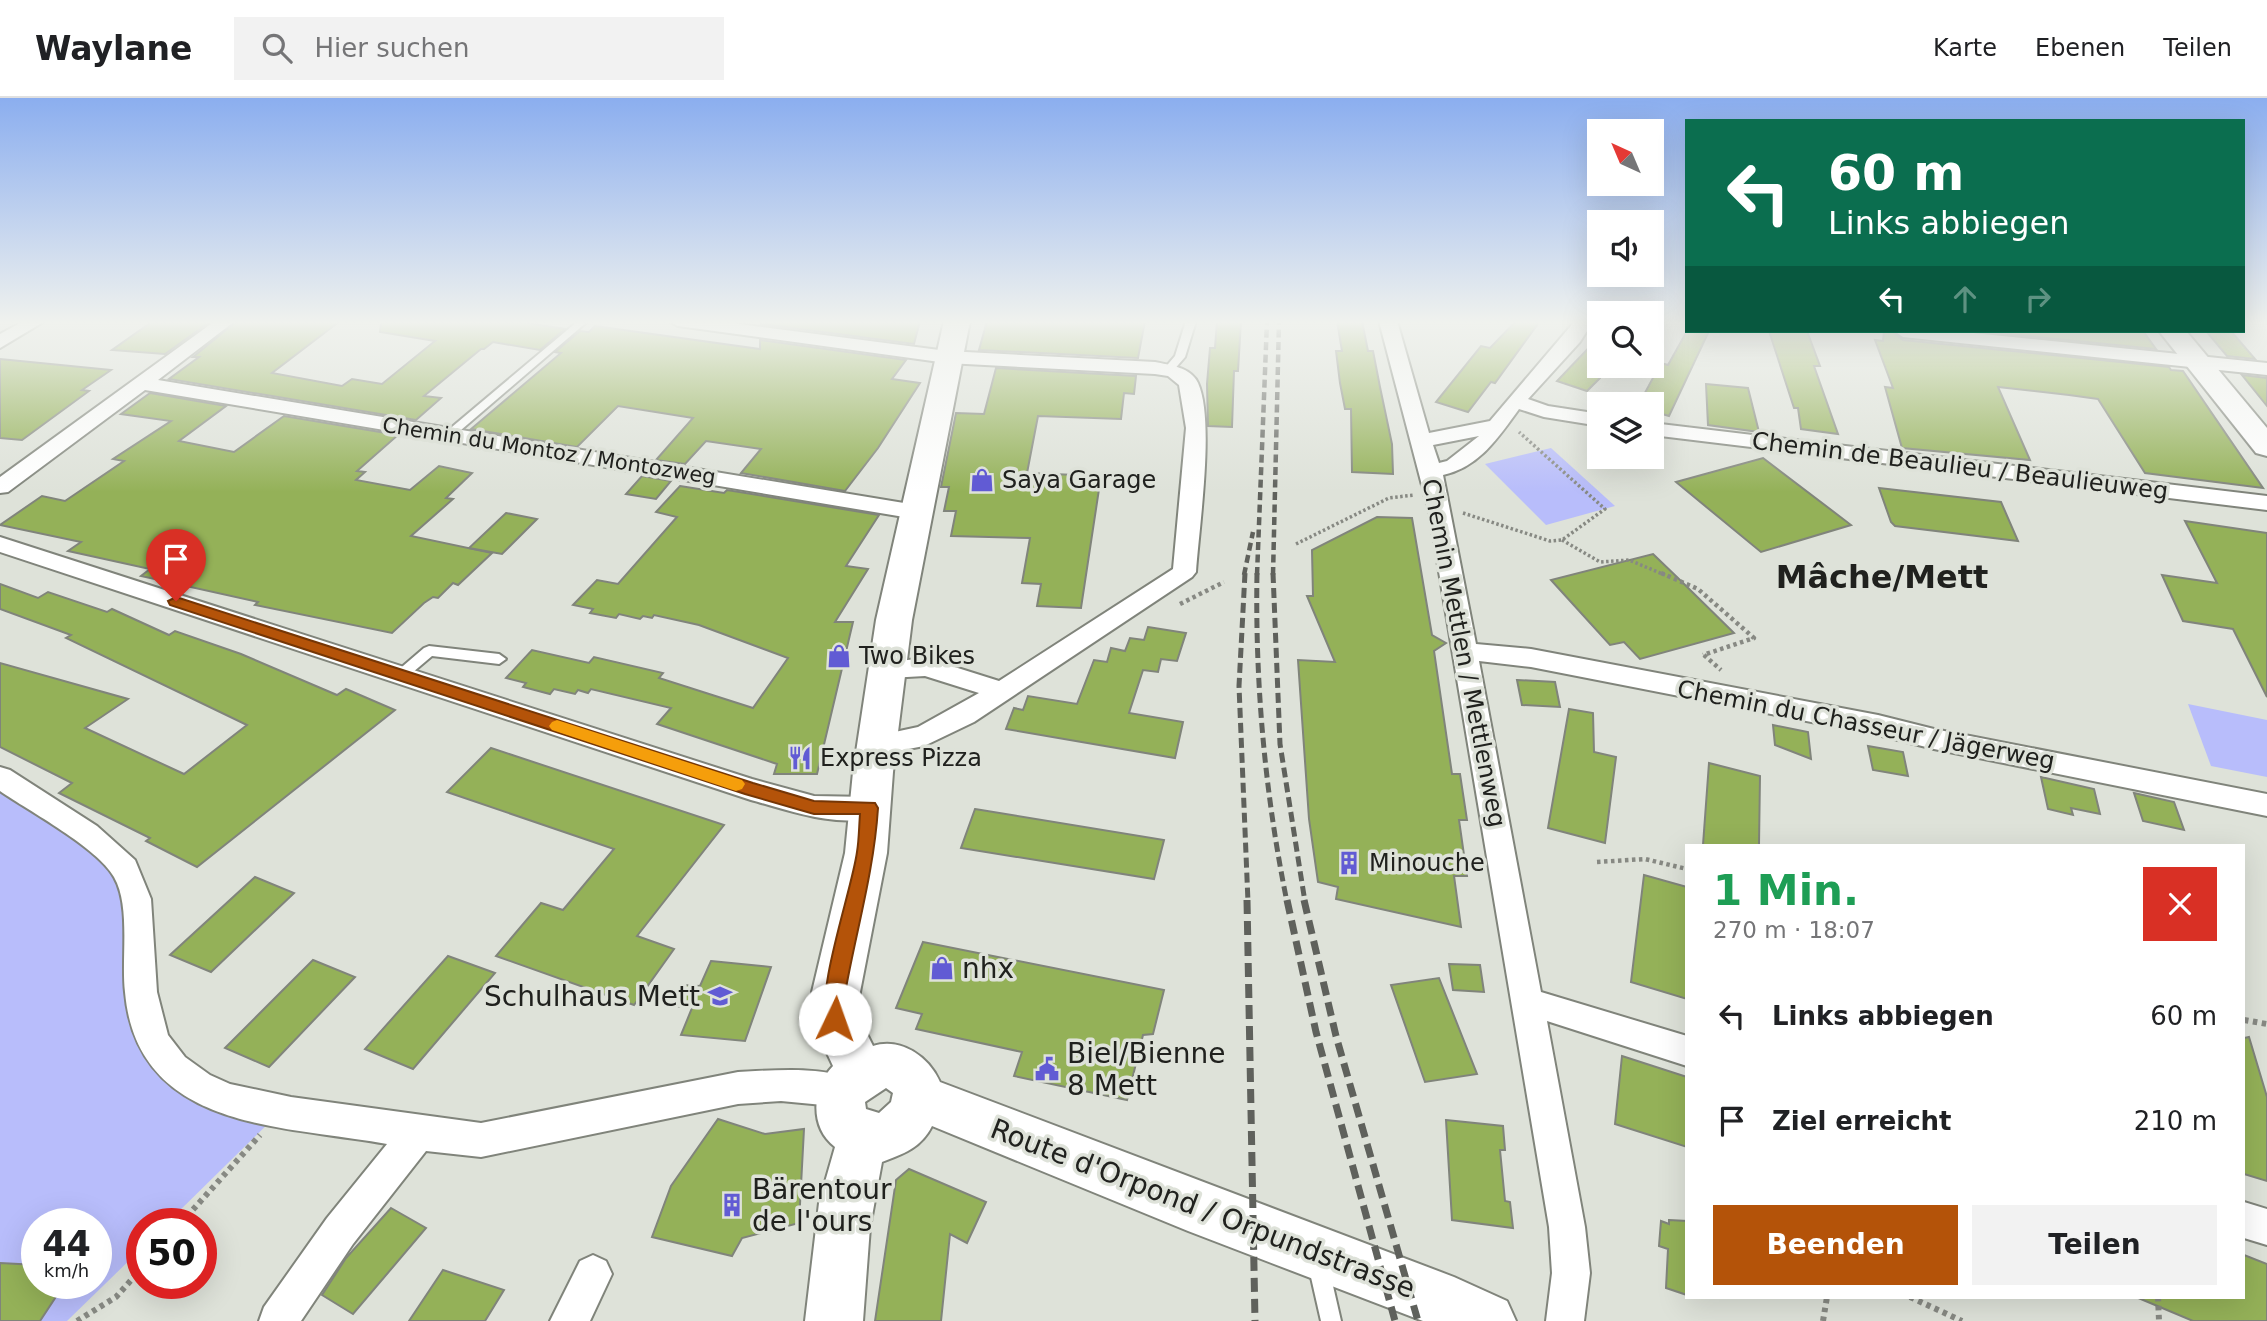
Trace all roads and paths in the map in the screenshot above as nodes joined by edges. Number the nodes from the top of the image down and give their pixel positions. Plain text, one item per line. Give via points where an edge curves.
1 (148, 378) edge
2 (516, 378) edge
3 (943, 378) edge
4 (1180, 378) edge
5 (1403, 378) edge
6 (1536, 378) edge
7 (2211, 378) edge
8 (141, 383) junction
9 (1515, 401) junction
10 (1587, 419) edge
11 (1505, 426) junction
12 (1664, 430) edge
13 (450, 434) junction
14 (1421, 440) junction
15 (2267, 447) edge
16 (1431, 471) junction
17 (0, 487) edge
18 (1417, 495) dead end
19 (2267, 503) edge
20 (916, 512) junction
21 (1461, 513) dead end
22 (1562, 540) junction
23 (0, 544) edge
24 (1296, 544) dead end
25 (1465, 651) junction
26 (499, 659) dead end
27 (889, 669) junction
28 (1725, 674) dead end
29 (401, 675) junction
30 (1002, 691) junction
31 (877, 745) junction
32 (0, 778) edge
33 (2267, 805) edge
34 (869, 808) junction
35 (1597, 862) dead end
36 (1685, 869) edge
37 (1527, 1003) junction
38 (2245, 1020) edge
39 (2267, 1024) edge
40 (1685, 1050) edge
41 (919, 1097) junction
42 (857, 1100) junction
43 (279, 1113) junction
44 (419, 1132) junction
45 (194, 1208) edge
46 (2245, 1220) edge
47 (2267, 1227) edge
48 (1315, 1252) junction
49 (593, 1274) dead end
50 (126, 1286) edge
51 (1827, 1299) edge
52 (1914, 1299) edge
53 (2158, 1299) edge
54 (77, 1321) edge
55 (278, 1321) edge
56 (569, 1321) edge
57 (834, 1321) edge
58 (1331, 1321) edge
59 (1487, 1321) edge
60 (1565, 1321) edge
61 (1823, 1321) edge
62 (1962, 1321) edge
63 (2159, 1321) edge

1 - 8 street
2 - 13 lane
3 - 20 main road
4 - 30 street via 1188,383 1196,428 1184,572
5 - 14 street, Chemin Mettlen / Mettlenweg
6 - 9 street
7 - 15 main road
8 - 13 street, Chemin du Montoz / Montozweg
8 - 17 street
9 - 10 street
9 - 11 street
11 - 14 street
11 - 16 street via 1471,456
11 - 22 path via 1605,509
12 - 19 street, Chemin de Beaulieu / Beaulieuweg
13 - 20 street, Chemin du Montoz / Montozweg
14 - 16 street, Chemin Mettlen / Mettlenweg
16 - 25 street, Chemin Mettlen / Mettlenweg
18 - 24 path via 1389,498
20 - 27 main road
21 - 22 path via 1550,541
22 - 28 path via 1600,562 1629,560 1698,589 1754,638 1703,655
23 - 29 street
25 - 33 street, Chemin du Chasseur / Jägerweg via 1531,658
25 - 37 street, Chemin Mettlen / Mettlenweg
26 - 29 lane via 429,651
27 - 30 street via 926,667
27 - 31 main road
29 - 34 street via 814,807
30 - 31 street via 924,736
31 - 34 main road
32 - 43 street via 111,854 126,870 137,903 143,1011 167,1061 204,1091
34 - 42 main road via 866,853 834,1008
35 - 36 path via 1645,859
37 - 40 street
37 - 60 street, Chemin Mettlen / Mettlenweg via 1567,1227 1571,1273
38 - 39 path
41 - 42 main road via 911,1075 888,1065
41 - 42 main road via 916,1109 890,1135
41 - 48 main road, Route d'Orpond / Orpundstrasse
42 - 44 street via 781,1085 738,1088 499,1138 463,1140
42 - 57 main road via 855,1160
43 - 44 street
43 - 45 path
44 - 55 street via 340,1231
46 - 47 street
48 - 58 lane
48 - 59 main road, Route d'Orpond / Orpundstrasse
49 - 56 street
50 - 54 path
51 - 61 path
52 - 62 path
53 - 63 path

